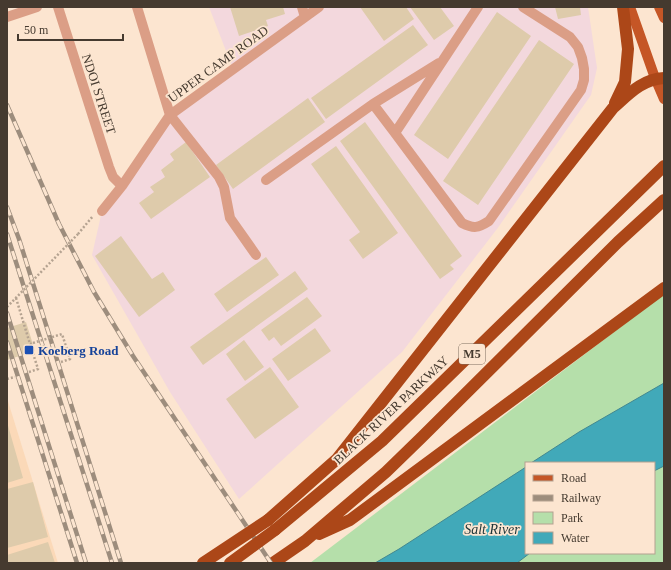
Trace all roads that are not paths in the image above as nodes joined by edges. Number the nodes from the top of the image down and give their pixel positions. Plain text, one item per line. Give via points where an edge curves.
1 (37, 7) edge
2 (58, 7) edge
3 (137, 7) edge
4 (319, 7) edge
5 (478, 7) edge
6 (623, 7) edge
7 (630, 7) edge
8 (658, 7) edge
9 (527, 8) edge
10 (304, 12) edge
11 (7, 17) edge
12 (664, 18) edge
13 (443, 61) junction
14 (664, 68) edge
15 (660, 78) edge
16 (664, 99) edge
17 (373, 104) junction
18 (613, 108) junction
19 (170, 115) junction
20 (395, 133) junction
21 (662, 168) edge
22 (266, 180) dead end
23 (122, 186) junction
24 (664, 200) edge
25 (102, 211) dead end
26 (256, 255) dead end
27 (664, 288) edge
28 (305, 541) junction
29 (203, 563) edge
30 (230, 563) edge
31 (272, 563) edge

1 - 11 street
2 - 23 street, NDOI STREET via 109,167 113,177
3 - 19 street
4 - 10 street, UPPER CAMP ROAD
5 - 13 street
6 - 18 highway via 627,62 625,82
7 - 15 main road
8 - 12 main road
9 - 20 street via 570,37 578,47 584,80 580,90 489,221 480,227 470,227 462,223
10 - 19 street, UPPER CAMP ROAD
13 - 17 street
13 - 20 street
14 - 15 highway
15 - 16 main road
15 - 18 highway via 636,88
17 - 20 street
17 - 22 street
18 - 29 highway, bridge via 338,459 268,520
19 - 23 street, UPPER CAMP ROAD
19 - 26 street via 219,177 224,187 230,218
21 - 30 highway, BLACK RIVER PARKWAY / M5, bridge via 382,441 275,530
23 - 25 street, UPPER CAMP ROAD
24 - 28 highway, M5 via 618,242 422,438
27 - 28 highway via 350,520
28 - 31 highway, M5

